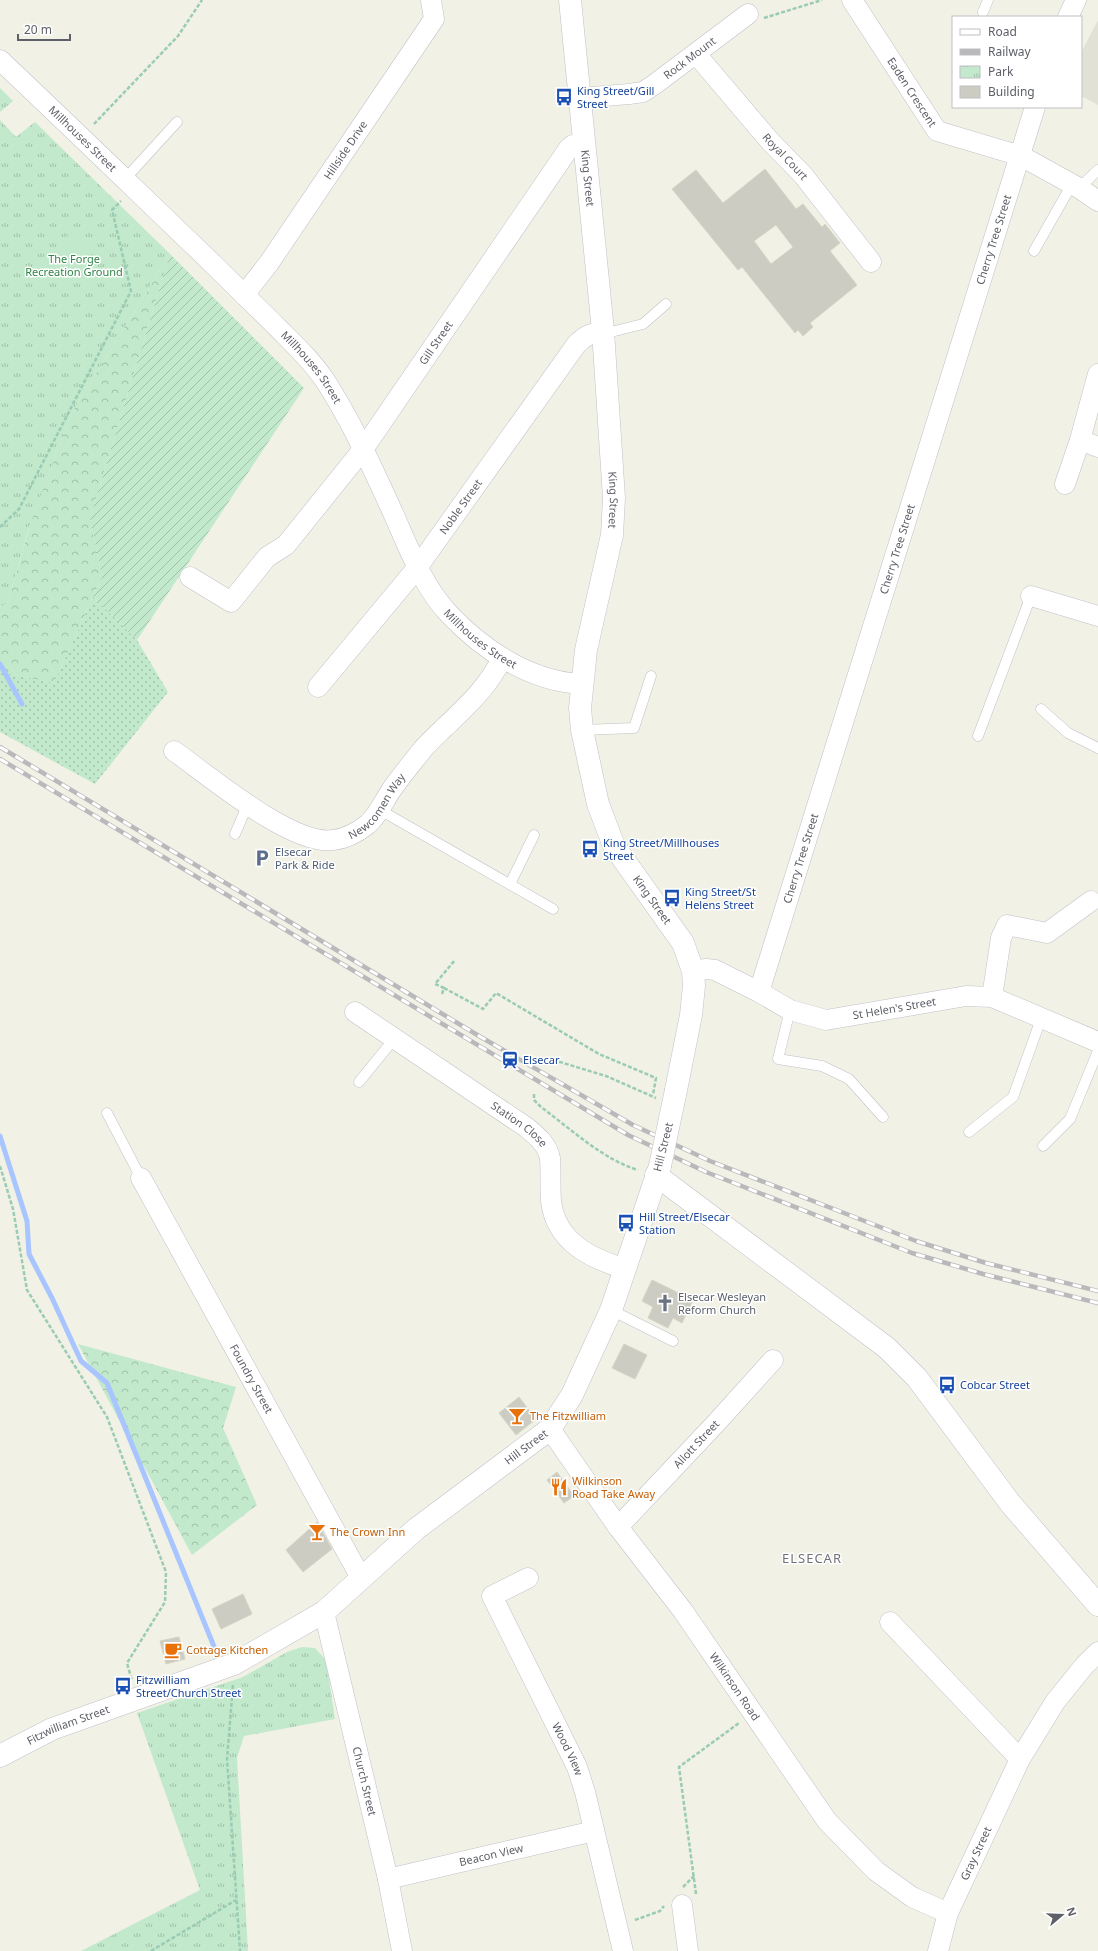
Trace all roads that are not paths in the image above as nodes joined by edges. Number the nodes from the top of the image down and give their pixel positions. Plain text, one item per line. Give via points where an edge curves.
1 (431, 0) edge
2 (570, 0) edge
3 (852, 0) edge
4 (988, 0) edge
5 (1076, 0) edge
6 (984, 12) dead end
7 (748, 14) road end
8 (1068, 16) edge
9 (696, 54) junction
10 (0, 60) edge
11 (580, 98) junction
12 (1035, 108) edge
13 (177, 122) dead end
14 (584, 144) junction
15 (1021, 156) junction
16 (1098, 170) edge
17 (129, 183) junction
18 (1076, 186) junction
19 (1098, 201) edge
20 (1034, 251) dead end
21 (871, 262) dead end
22 (244, 295) junction
23 (666, 304) dead end
24 (602, 332) junction
25 (1098, 374) edge
26 (1089, 444) edge
27 (364, 448) junction
28 (1065, 484) dead end
29 (417, 568) junction
30 (190, 577) dead end
31 (1031, 596) joint
32 (1098, 615) edge
33 (502, 658) junction
34 (651, 676) dead end
35 (582, 684) junction
36 (318, 687) dead end
37 (1041, 709) dead end
38 (582, 730) junction
39 (978, 736) dead end
40 (1098, 748) edge
41 (174, 751) dead end
42 (248, 804) junction
43 (380, 810) junction
44 (235, 834) dead end
45 (534, 836) dead end
46 (510, 884) junction
47 (1091, 901) dead end
48 (553, 910) dead end
49 (693, 971) junction
50 (759, 992) junction
51 (992, 997) junction
52 (790, 1010) junction
53 (355, 1012) dead end
54 (1041, 1019) junction
55 (394, 1039) junction
56 (1098, 1042) edge
57 (1098, 1051) edge
58 (359, 1082) dead end
59 (107, 1113) dead end
60 (884, 1116) dead end
61 (969, 1132) dead end
62 (1043, 1146) dead end
63 (658, 1170) junction
64 (142, 1178) joint
65 (625, 1269) junction
66 (611, 1310) junction
67 (673, 1341) dead end
68 (773, 1360) dead end
69 (550, 1430) junction
70 (618, 1527) junction
71 (361, 1578) junction
72 (528, 1578) dead end
73 (1098, 1605) edge
74 (324, 1612) junction
75 (890, 1622) dead end
76 (1098, 1652) edge
77 (1091, 1668) edge
78 (138, 1698) joint
79 (0, 1756) edge
80 (1020, 1759) junction
81 (594, 1831) junction
82 (388, 1879) junction
83 (677, 1899) road end
84 (948, 1913) junction
85 (402, 1951) edge
86 (623, 1951) edge
87 (688, 1951) edge
88 (938, 1951) edge

1 - 22 street, Hillside Drive via 434,19 269,263
2 - 11 main road, King Street
3 - 15 street, Eaden Crescent via 937,131
4 - 6 lane
5 - 8 street
7 - 9 street, Rock Mount
9 - 11 street, Rock Mount via 642,92
9 - 21 street, Royal Court via 803,176
10 - 17 street, Millhouses Street
11 - 14 main road, King Street
12 - 15 street, Cherry Tree Street
13 - 17 lane
14 - 24 main road, King Street
14 - 27 street, Gill Street via 573,145 565,153
15 - 18 street, Eaden Crescent
15 - 50 street, Cherry Tree Street
16 - 18 lane
17 - 22 street, Millhouses Street
18 - 19 street, Eaden Crescent
18 - 20 lane
22 - 27 street, Millhouses Street via 297,347 325,380
23 - 24 lane via 643,324
24 - 29 street, Noble Street via 592,332 576,345
24 - 35 main road, King Street via 614,498 612,535 586,650
25 - 26 street
26 - 28 street
27 - 29 street, Millhouses Street
27 - 30 street, Gill Street via 286,545 267,557 231,602
29 - 33 street, Millhouses Street via 434,596 449,614
29 - 36 street, Noble Street
31 - 32 street
31 - 39 lane
33 - 35 street, Millhouses Street via 522,669 550,679 567,684
33 - 43 street, Newcomen Way via 486,685 426,746 390,792
34 - 38 lane via 634,728
35 - 38 main road, King Street
37 - 40 lane via 1068,734
38 - 49 main road, King Street via 598,804 614,846 683,943
41 - 42 street, Newcomen Way
42 - 43 street, Newcomen Way via 289,830 319,840 332,840 355,833 369,823
42 - 44 lane
43 - 46 lane
45 - 46 lane
46 - 48 lane
47 - 51 street via 1047,933 1007,925 1001,938
49 - 50 street, St Helen's Street via 715,970
49 - 63 main road, Hill Street, bridge via 692,1015
50 - 52 street, St Helen's Street
51 - 52 street, St Helen's Street via 966,996 826,1020
51 - 54 street, St Helen's Street
52 - 60 lane via 778,1059 822,1066 849,1079
53 - 55 street, Station Close
54 - 56 street, St Helen's Street
54 - 61 lane via 1013,1097
55 - 58 lane
55 - 65 street, Station Close via 541,1139 550,1158 551,1203 560,1229 567,1239 586,1254
57 - 62 lane via 1070,1119
59 - 64 lane
63 - 65 main road, Hill Street
63 - 73 main road via 887,1348 917,1378 1010,1503
64 - 71 street, Foundry Street
65 - 66 main road, Hill Street
66 - 67 lane
66 - 69 main road, Hill Street via 572,1395
68 - 70 street, Allott Street
69 - 70 street, Wilkinson Road
69 - 71 main road, Hill Street via 416,1529
70 - 84 street, Wilkinson Road via 683,1611 827,1821 876,1870 912,1897
71 - 74 main road, Hill Street
72 - 81 street, Wood View via 492,1596 577,1767 586,1792
74 - 78 main road, Hill Street via 234,1664
74 - 82 street, Church Street
75 - 80 street
76 - 77 street, Gray Street
77 - 80 street, Gray Street via 1055,1702
78 - 79 main road, Fitzwilliam Street via 52,1729
80 - 84 street, Gray Street
81 - 82 street, Beacon View
81 - 86 street, Wood View
82 - 85 street, Church Street
83 - 87 street
84 - 88 street, Gray Street

